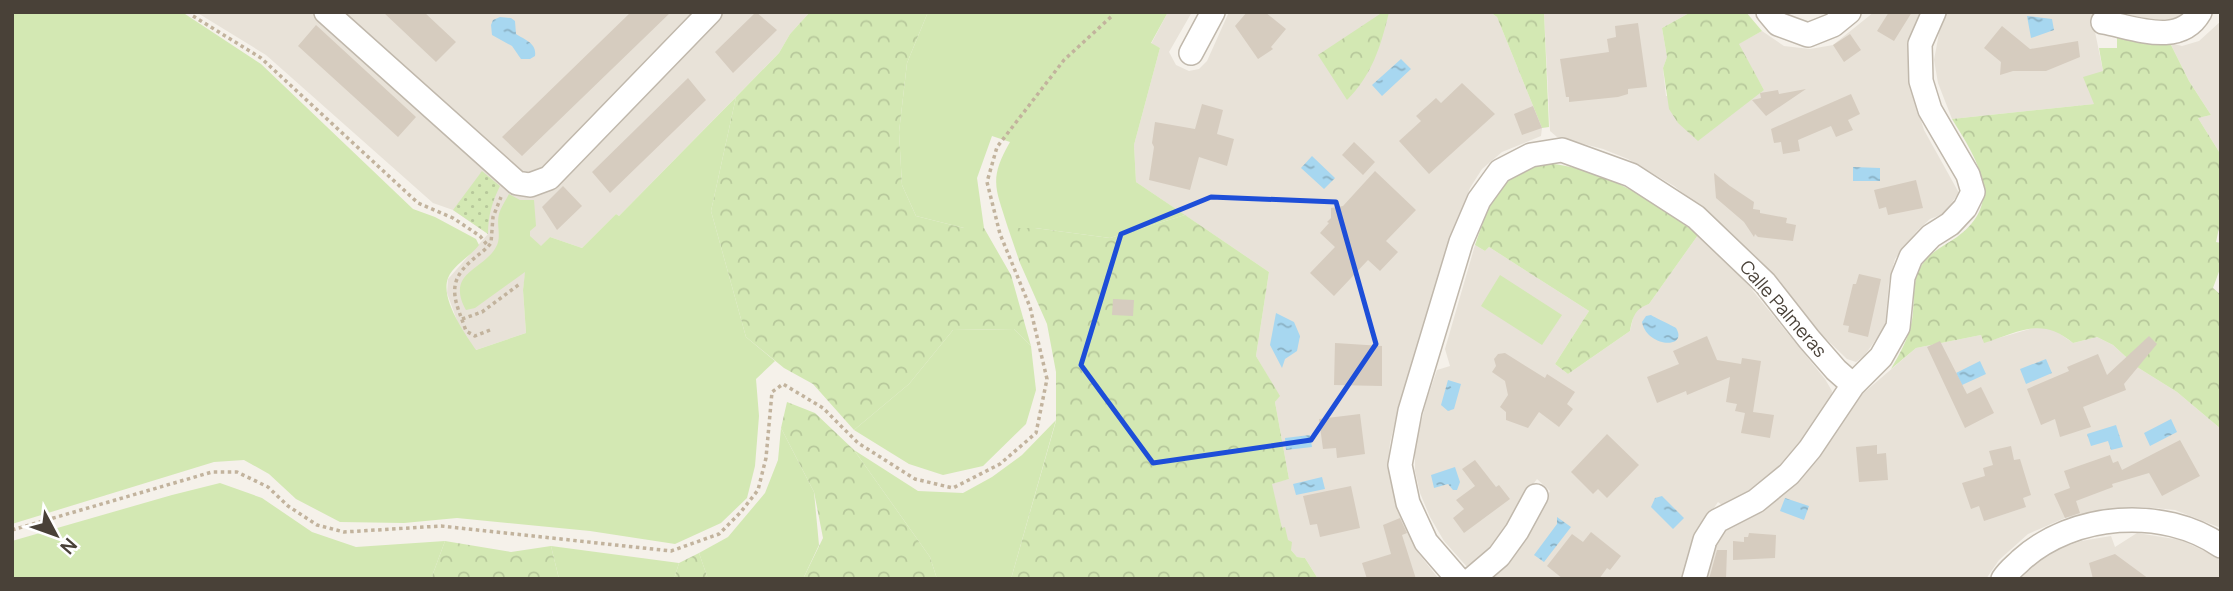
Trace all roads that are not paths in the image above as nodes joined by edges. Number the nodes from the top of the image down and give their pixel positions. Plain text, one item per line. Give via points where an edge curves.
1 (326, 12) edge
2 (710, 12) edge
3 (1213, 12) edge
4 (1768, 12) edge
5 (1849, 12) edge
6 (1934, 12) edge
7 (2200, 12) edge
8 (2104, 22) dead end
9 (1191, 53) dead end
10 (1853, 385) junction
11 (1536, 496) dead end
12 (2221, 546) edge
13 (1458, 579) edge
14 (1472, 579) edge
15 (1694, 579) edge
16 (2003, 579) edge

1 - 2 street via 512,179 530,185 549,178
3 - 9 street
4 - 5 street via 1778,24 1808,35 1833,25
6 - 10 street via 1920,44 1921,81 1930,110 1973,192 1950,224 1911,257 1903,277 1898,327 1881,357
7 - 8 street via 2180,32 2167,34
10 - 13 street, Calle Palmeras via 1765,283 1696,217 1631,175 1562,150 1531,155 1500,171 1479,200 1461,242 1410,411 1400,465 1408,503 1426,542
10 - 15 street via 1788,474 1756,501 1717,521 1704,540
11 - 14 street via 1499,556
12 - 16 street via 2178,526 2144,520 2090,523 2039,544

